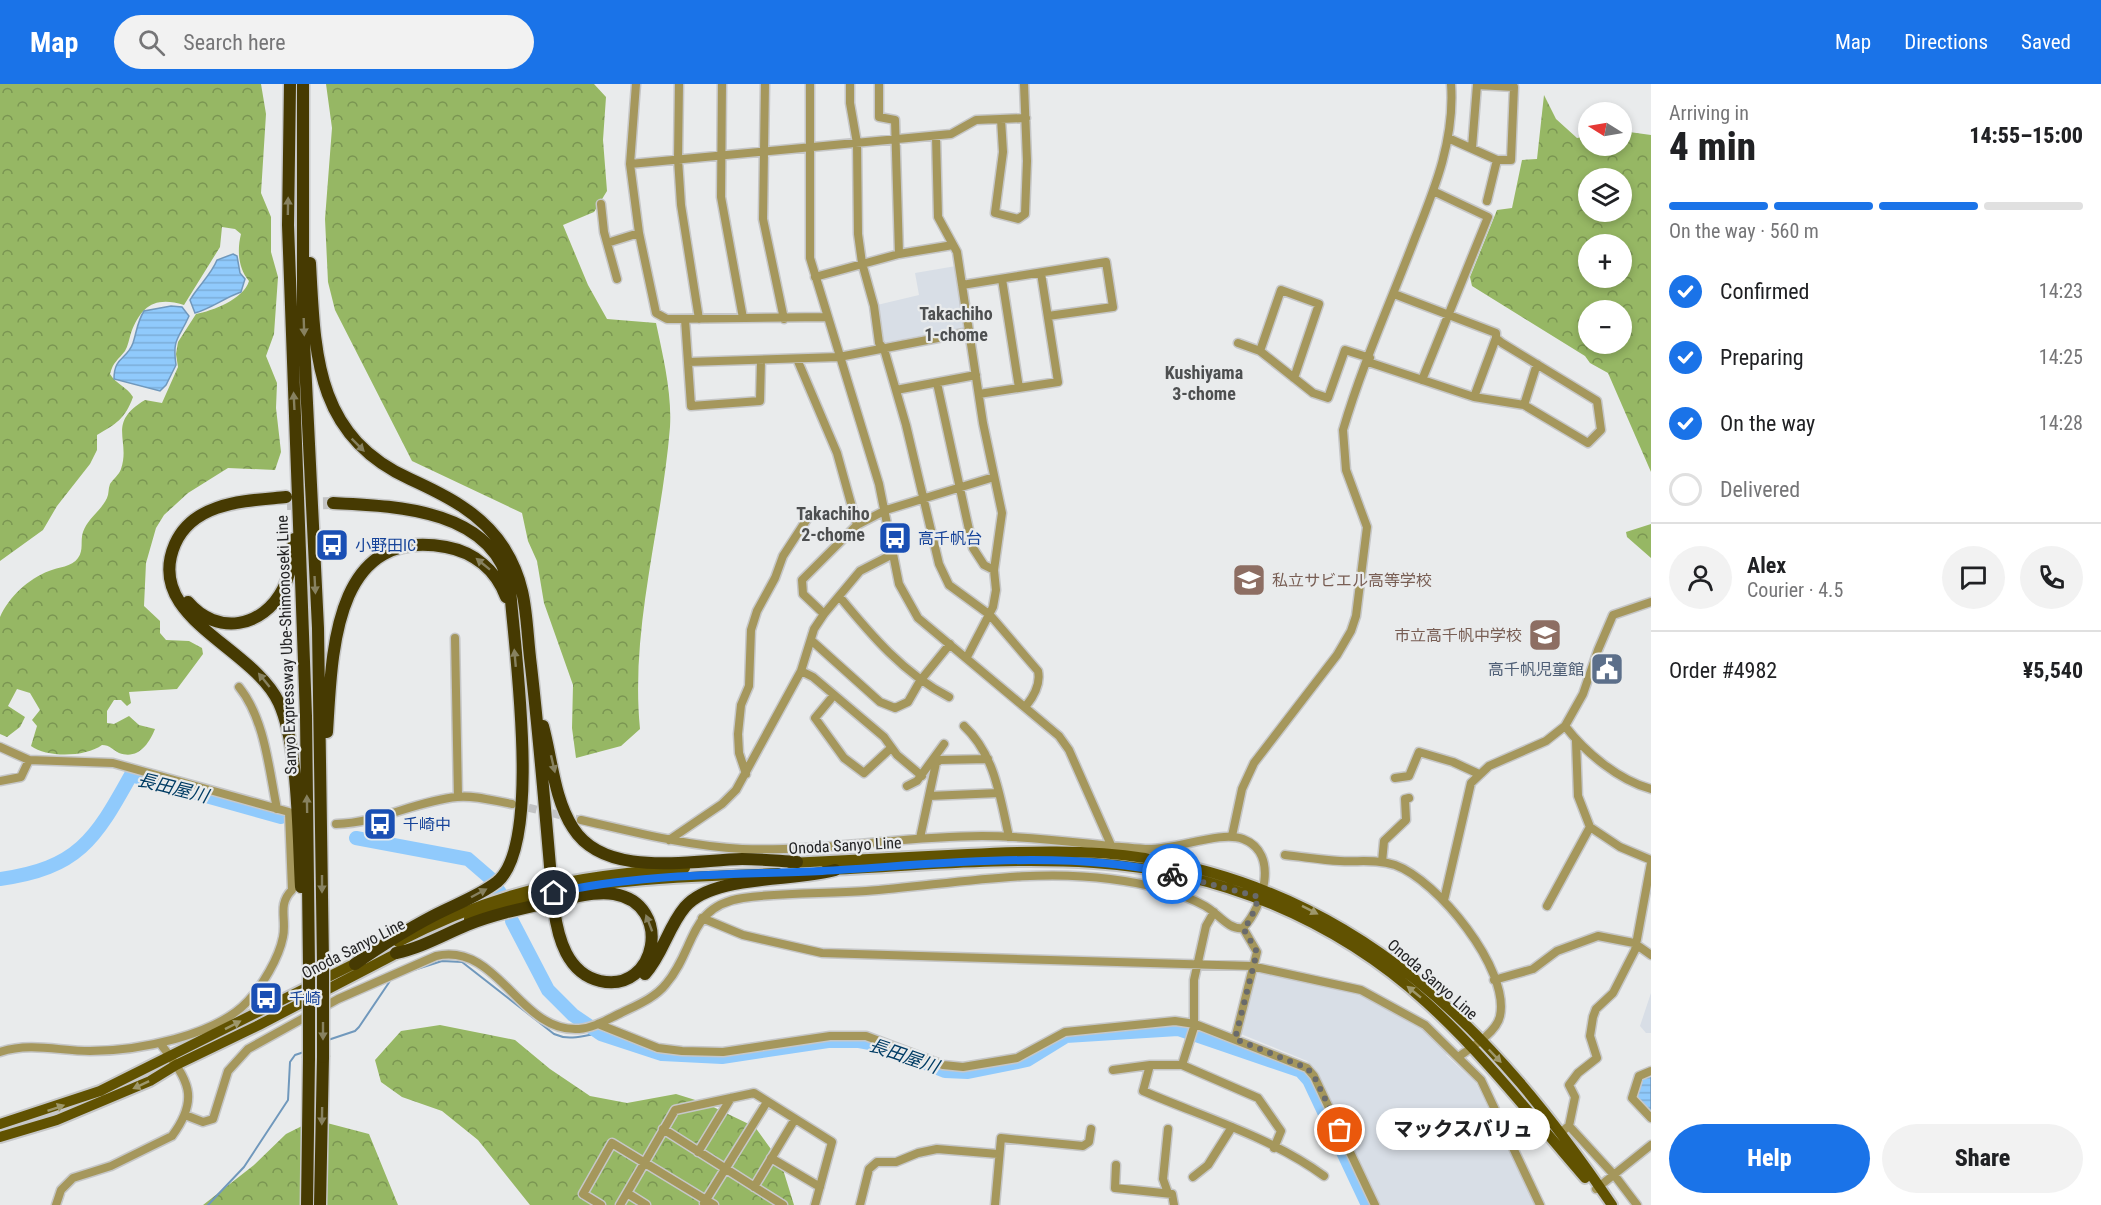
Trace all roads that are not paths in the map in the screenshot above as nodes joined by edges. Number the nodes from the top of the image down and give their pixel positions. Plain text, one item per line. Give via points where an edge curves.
1 (290, 84) edge
2 (303, 84) edge
3 (636, 84) edge
4 (679, 84) edge
5 (722, 84) edge
6 (765, 84) edge
7 (810, 84) edge
8 (850, 84) edge
9 (879, 84) edge
10 (1024, 84) edge
11 (1451, 84) edge
12 (303, 101) junction
13 (1026, 118) junction
14 (1001, 119) junction
15 (936, 136) junction
16 (1449, 138) junction
17 (897, 140) junction
18 (857, 143) junction
19 (809, 147) junction
20 (1472, 148) junction
21 (764, 152) junction
22 (721, 155) junction
23 (678, 159) junction
24 (1497, 160) junction
25 (630, 164) junction
26 (1433, 191) junction
27 (1487, 201) dead end
28 (601, 204) dead end
29 (639, 233) junction
30 (607, 243) junction
31 (953, 245) junction
32 (899, 254) junction
33 (862, 263) junction
34 (1041, 273) junction
35 (815, 276) junction
36 (617, 279) dead end
37 (1002, 279) junction
38 (962, 285) junction
39 (1394, 294) junction
40 (1447, 315) junction
41 (1048, 316) junction
42 (826, 317) junction
43 (743, 318) junction
44 (699, 319) junction
45 (784, 319) junction
46 (685, 320) junction
47 (969, 332) junction
48 (1496, 338) junction
49 (1238, 343) dead end
50 (884, 349) junction
51 (1260, 351) junction
52 (839, 357) junction
53 (796, 359) junction
54 (761, 360) junction
55 (1369, 360) junction
56 (688, 362) junction
57 (1537, 364) junction
58 (976, 375) junction
59 (1294, 378) junction
60 (1422, 380) junction
61 (937, 383) junction
62 (1018, 388) junction
63 (896, 390) junction
64 (979, 394) junction
65 (1474, 396) junction
66 (1524, 405) junction
67 (297, 459) junction
68 (994, 477) junction
69 (959, 487) junction
70 (924, 498) junction
71 (886, 510) junction
72 (809, 516) dead end
73 (857, 525) junction
74 (894, 554) junction
75 (994, 570) junction
76 (839, 596) junction
77 (1651, 602) edge
78 (512, 613) junction
79 (824, 614) junction
80 (990, 615) junction
81 (527, 632) junction
82 (455, 638) dead end
83 (811, 640) junction
84 (950, 644) junction
85 (967, 657) junction
86 (801, 671) junction
87 (920, 681) junction
88 (239, 687) dead end
89 (834, 695) junction
90 (949, 698) dead end
91 (519, 703) junction
92 (1026, 706) junction
93 (537, 708) junction
94 (964, 726) dead end
95 (1565, 726) junction
96 (1576, 741) junction
97 (944, 744) dead end
98 (0, 747) edge
99 (891, 748) junction
100 (988, 759) junction
101 (29, 760) junction
102 (746, 774) junction
103 (1479, 774) junction
104 (922, 776) junction
105 (1395, 778) dead end
106 (0, 781) edge
107 (907, 786) dead end
108 (1651, 789) edge
109 (999, 793) junction
110 (929, 796) junction
111 (458, 797) junction
112 (1409, 798) dead end
113 (512, 804) tunnel mouth
114 (322, 805) junction
115 (277, 809) junction
116 (581, 820) tunnel mouth
117 (336, 824) dead end
118 (1590, 827) junction
119 (1232, 836) junction
120 (1009, 837) junction
121 (920, 838) junction
122 (669, 840) junction
123 (848, 843) junction
124 (1111, 845) junction
125 (1286, 855) dead end
126 (849, 860) junction
127 (797, 862) junction
128 (1382, 862) junction
129 (1651, 862) edge
130 (834, 870) junction
131 (548, 879) junction
132 (1261, 893) junction
133 (1444, 900) junction
134 (1547, 906) dead end
135 (551, 910) junction
136 (1214, 912) junction
137 (702, 918) junction
138 (1243, 928) junction
139 (1635, 943) junction
140 (396, 953) junction
141 (1651, 955) edge
142 (355, 964) junction
143 (1198, 964) junction
144 (1251, 966) junction
145 (307, 967) junction
146 (1494, 980) junction
147 (598, 1024) junction
148 (1194, 1029) junction
149 (1235, 1039) junction
150 (160, 1043) junction
151 (1476, 1043) junction
152 (0, 1053) edge
153 (1458, 1058) junction
154 (174, 1061) junction
155 (1150, 1065) junction
156 (1182, 1065) junction
157 (1113, 1070) dead end
158 (1651, 1071) edge
159 (731, 1098) junction
160 (768, 1102) junction
161 (185, 1115) junction
162 (1651, 1118) edge
163 (795, 1119) junction
164 (0, 1124) edge
165 (1232, 1127) junction
166 (663, 1129) junction
167 (1091, 1129) dead end
168 (1168, 1129) dead end
169 (1564, 1129) junction
170 (0, 1137) edge
171 (1651, 1145) edge
172 (1274, 1148) junction
173 (698, 1152) junction
174 (998, 1154) junction
175 (771, 1158) junction
176 (645, 1162) junction
177 (1116, 1165) dead end
178 (726, 1169) junction
179 (1324, 1176) dead end
180 (1615, 1176) junction
181 (1193, 1177) dead end
182 (754, 1186) junction
183 (820, 1187) junction
184 (1598, 1188) junction
185 (627, 1193) junction
186 (1168, 1193) junction
187 (708, 1203) edge
188 (56, 1205) edge
189 (307, 1205) edge
190 (320, 1205) edge
191 (601, 1205) edge
192 (621, 1205) edge
193 (646, 1205) edge
194 (783, 1205) edge
195 (815, 1205) edge
196 (860, 1205) edge
197 (995, 1205) edge
198 (1174, 1205) edge
199 (1375, 1205) edge
200 (1540, 1205) edge
201 (1610, 1205) edge
202 (1637, 1205) edge

67 -> 1 highway, Sanyo Expressway Ube-Shimonoseki Line via 288,225
2 - 12 highway, Sanyo Expressway Ube-Shimonoseki Line
3 - 25 street
4 - 23 street
5 - 22 street
6 - 21 street
7 - 19 street
8 - 18 street
9 - 17 street via 879,117 895,120
10 - 13 street
11 - 16 street
12 -> 81 highway via 311,277 322,375 330,403 342,426 368,455 461,506 497,538 525,597
12 -> 114 highway, Sanyo Expressway Ube-Shimonoseki Line via 303,310
13 - 14 street
13 - 14 street via 1025,214 1018,219 995,213 1003,152
14 - 15 street via 976,120 951,134
15 - 17 street
15 - 31 street via 938,217
16 - 20 street
16 - 26 street
17 - 18 street
17 - 32 street
18 - 19 street
18 - 33 street
19 - 21 street
19 - 35 street via 808,242
20 - 24 street
20 - 24 street via 1477,85 1514,87 1511,160
21 - 22 street
21 - 45 street via 764,219
22 - 23 street
22 - 43 street via 723,217
23 - 25 street
23 - 44 street via 681,205
24 - 27 street
25 - 29 street
26 - 39 street
26 - 40 street via 1488,217
28 - 30 street
29 - 30 street
29 - 46 street via 657,313 667,319
30 - 36 street
31 - 32 street
31 - 38 street
32 - 33 street
33 - 35 street
33 - 50 street via 879,343
34 - 37 street
34 - 41 street
34 - 41 street via 1106,262 1113,307
35 - 42 street
37 - 38 street
37 - 62 street
38 - 47 street
39 - 40 street
39 - 55 street
40 - 48 street via 1496,333
40 - 60 street
41 - 62 street via 1058,382
42 - 45 street
42 - 52 street
43 - 44 street
43 - 45 street
44 - 46 street
46 - 56 street
47 - 50 street
47 - 58 street
48 - 57 street
48 - 65 street
49 - 51 street
50 - 52 street
50 - 63 street
51 - 59 street
51 - 59 street via 1281,290 1319,304
52 - 53 street
52 - 71 street
53 - 54 street
53 - 73 street via 837,453
54 - 56 street
54 - 56 street via 760,401 692,406
55 - 59 street via 1345,350 1328,398 1313,393
55 - 60 street
55 - 119 street via 1348,413 1342,445 1346,470 1367,527 1356,616 1337,655 1254,763 1242,789
57 - 66 street
57 - 66 street via 1597,401 1601,430 1588,443
58 - 61 street
58 - 64 street
60 - 65 street
61 - 63 street
61 - 69 street
62 - 64 street
63 - 70 street
64 - 68 street
65 - 66 street
145 -> 67 highway, Sanyo Expressway Ube-Shimonoseki Line via 306,716
145 -> 67 highway via 293,770 285,717 263,677 185,612 174,593 170,571 177,540 204,513 225,506 286,500 218,514 196,526 183,542 177,561 178,582 198,613 216,622 241,624 269,609 281,593 292,553
68 - 69 street
68 - 75 street via 1002,513
69 - 70 street
69 - 75 street via 973,548 984,565
70 - 71 street
70 - 80 street via 943,576 957,592
71 - 73 street
71 - 74 street
72 - 102 street via 783,556 751,630 749,686 741,705 738,734
73 - 79 street via 802,580 803,594
74 - 76 street via 860,571
74 - 84 street via 899,584 911,609
75 - 80 street via 996,590
76 - 79 street
76 - 87 street via 862,625
77 - 95 street via 1614,615 1583,694
78 - 81 highway via 503,568 487,546 465,528 411,510 333,500 422,506 471,524 491,539 507,562 522,595
91 -> 78 highway
78 -> 114 highway via 502,585 492,573 471,555 456,549 409,546 383,556 363,572 347,597 337,630
79 - 83 street
80 - 85 street
80 - 92 street via 1038,671 1040,679
81 - 93 highway
82 - 111 street
83 - 86 street
83 - 87 street via 886,706 902,707
84 - 85 street
84 - 87 street
85 - 92 street
86 - 89 street
86 - 102 street
87 - 90 street
88 - 115 street via 255,718
89 - 99 street via 884,737
89 - 99 street via 815,718 844,758 864,773
91 - 131 highway via 535,765
142 -> 91 highway via 399,934 484,890 502,877 512,862 518,840 524,757
92 - 124 street via 1050,726 1069,750
93 -> 127 highway via 564,811 573,830 593,848 618,859 648,863 743,859
93 - 131 highway
94 - 100 street via 979,740
95 - 96 street
95 - 103 street via 1546,741
96 - 108 street via 1621,775
96 - 118 street via 1578,795
97 - 104 street
98 - 101 street
99 - 104 street
100 - 109 street
100 - 110 street via 940,760
101 - 106 street via 21,777
101 - 115 street via 113,763
102 - 122 street via 722,804
103 - 105 street via 1419,752 1409,776
103 - 133 street via 1466,796
104 - 107 street
109 - 110 street
109 - 120 street
110 - 121 street
111 - 113 street
111 - 117 street via 368,821
112 - 128 street via 1405,799 1406,820 1384,841
114 -> 190 highway, Sanyo Expressway Ube-Shimonoseki Line, bridge
115 - 150 street via 289,812 292,890 282,906 283,936 256,993 236,1012 185,1038
116 - 122 street
118 - 129 street
118 - 134 street
119 - 124 street via 1159,849
119 - 132 street via 1250,842 1261,854 1267,876
120 - 121 street
120 - 124 street
121 - 123 street
122 - 123 street via 743,849
123 - 126 street
125 - 128 street
126 - 127 main road, Onoda Sanyo Line
126 - 132 main road, Onoda Sanyo Line via 1003,852 1101,854 1178,865
127 - 142 main road, Onoda Sanyo Line via 625,872 573,879 507,895 453,915
128 - 133 street via 1405,870
129 - 139 street
130 - 132 main road, Onoda Sanyo Line via 1006,862 1095,863 1162,872
130 - 135 highway via 727,886 701,894 679,914 646,973 628,986 613,989 586,984 564,966 552,939
130 - 140 main road, Onoda Sanyo Line via 653,879 575,888 483,913
131 - 135 highway, bridge
132 - 138 street via 1250,921
132 - 151 main road, Onoda Sanyo Line via 1361,951
133 - 146 street via 1480,946
135 -> 140 highway via 572,964 588,977 619,981 634,974 645,961 652,933 646,915 624,896 608,893 573,897 492,917 413,950
136 - 137 street via 1148,885 1058,875 745,897 720,903
136 - 138 street via 1231,926
136 - 143 street via 1206,926
137 - 143 street via 743,935 822,953
137 - 147 street via 665,985 644,1001
138 - 144 street via 1257,952
139 - 141 street
139 - 146 street via 1589,938 1557,951 1533,969
139 - 169 street via 1613,993 1596,1009 1590,1036 1597,1058 1569,1085 1575,1097
140 - 154 main road, Onoda Sanyo Line via 259,1025
154 -> 142 main road, Onoda Sanyo Line
143 - 144 street
143 - 148 street via 1194,980
144 - 149 street
144 - 153 street via 1361,990 1425,1025
145 - 189 highway, bridge
146 - 151 street via 1500,998 1500,1017
147 - 148 street via 658,1048 682,1051 723,1052 830,1036 866,1036 942,1065 963,1067 1017,1058 1065,1032 1175,1021
147 - 161 street via 570,1029 545,1022 480,964 461,955 443,955 338,999 248,1049 228,1071 213,1119 203,1122
148 - 149 street
148 - 156 street
149 - 199 street via 1307,1068
150 - 152 street via 93,1051 29,1047
150 - 154 street
151 - 153 street
151 -> 169 main road, Onoda Sanyo Line
151 - 184 main road, Onoda Sanyo Line
153 - 200 street via 1480,1080
154 - 161 street via 189,1089
164 -> 154 main road, Onoda Sanyo Line via 100,1091
154 -> 170 main road, Onoda Sanyo Line via 150,1081 105,1102
155 - 156 street
155 - 157 street
155 - 165 street via 1143,1091
156 - 172 street via 1258,1098 1281,1131
158 - 162 street via 1639,1076 1632,1098
159 - 160 street via 754,1093
159 - 166 street via 675,1110
159 - 173 street
160 - 163 street
160 - 178 street
161 - 188 street via 172,1136 111,1166 73,1178 61,1190
163 - 175 street
163 - 183 street via 832,1142
165 - 172 street
165 - 181 street via 1208,1165
166 - 173 street
166 - 176 street
167 - 174 street via 1089,1142 1083,1146 1000,1138
168 - 186 street via 1163,1168
169 - 180 street
169 - 184 main road, Onoda Sanyo Line
171 - 180 street
172 - 179 street
173 - 178 street
174 - 196 street via 937,1149 896,1162 877,1162 869,1169
174 - 197 street
175 - 182 street
175 - 183 street
176 - 185 street
176 - 187 street
176 - 191 street via 612,1143 583,1194
177 - 186 street via 1115,1188
178 - 182 street
178 - 187 street
180 - 184 street
180 - 202 street
182 - 194 street
183 - 195 street
184 - 201 main road, Onoda Sanyo Line
185 - 192 street
185 - 193 street
186 - 198 street via 1175,1199

